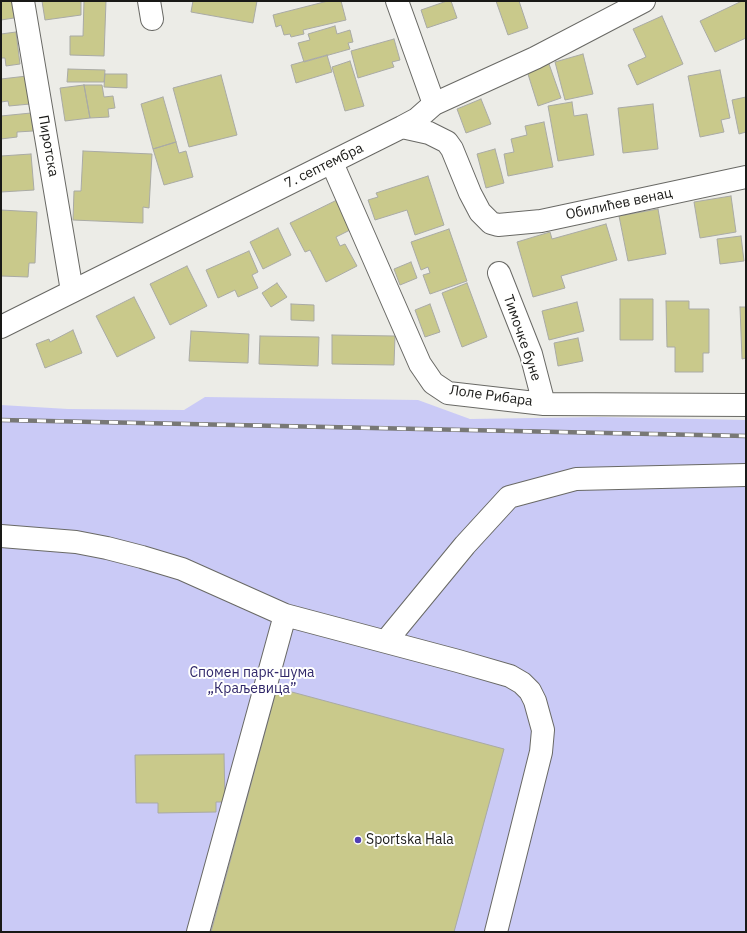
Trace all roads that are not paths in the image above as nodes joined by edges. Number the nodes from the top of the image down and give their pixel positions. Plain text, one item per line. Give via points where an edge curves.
1 (23, 1) edge
2 (396, 1) edge
3 (644, 1) edge
4 (434, 104) junction
5 (402, 127) junction
6 (332, 163) junction
7 (746, 177) edge
8 (499, 273) dead end
9 (72, 291) junction
10 (1, 328) edge
11 (544, 404) junction
12 (746, 405) edge
13 (746, 475) edge
14 (1, 536) edge
15 (286, 615) junction
16 (386, 641) junction
17 (198, 932) edge
18 (496, 932) edge

1 - 9 street, Пиротска
2 - 4 street
3 - 4 street, 7. септембра via 535,58
4 - 5 street, 7. септембра via 417,119
5 - 6 street, 7. септембра
5 - 7 street, Обилићев венац via 429,133 447,142 477,206 491,223 509,225 540,221
6 - 9 street, 7. септембра
6 - 11 street, Лоле Рибара via 420,364 433,383 448,393
8 - 11 street, Тимочке буне via 531,354
9 - 10 street, 7. септембра
11 - 12 street, Лоле Рибара
13 - 16 street via 576,479 509,497 465,545
14 - 15 street via 76,542 142,557 182,569
15 - 16 street
15 - 17 street
16 - 18 street via 510,676 530,691 535,700 543,730 541,752

